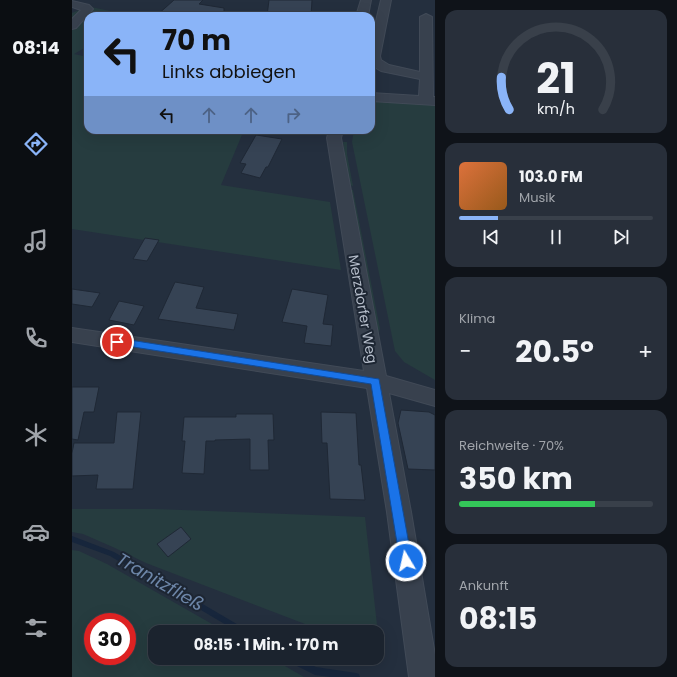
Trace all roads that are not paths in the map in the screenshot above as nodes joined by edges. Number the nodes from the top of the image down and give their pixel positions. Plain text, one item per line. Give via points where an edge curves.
1 (366, 0) edge
2 (386, 0) edge
3 (72, 4) edge
4 (85, 12) edge
5 (363, 12) edge
6 (84, 13) edge
7 (426, 17) dead end
8 (72, 26) edge
9 (375, 51) edge
10 (375, 62) edge
11 (429, 72) edge
12 (375, 97) edge
13 (430, 101) edge
14 (330, 140) edge
15 (72, 335) edge
16 (376, 382) junction
17 (435, 398) edge
18 (422, 668) edge

1 - 5 street
2 - 9 street
3 - 4 street via 85,7 88,9
6 - 8 street
7 - 11 street
10 - 11 street via 385,68
11 - 13 street
12 - 13 street
14 - 16 street, Merzdorfer Weg
15 - 16 street
16 - 17 street
16 - 18 street, Merzdorfer Weg

